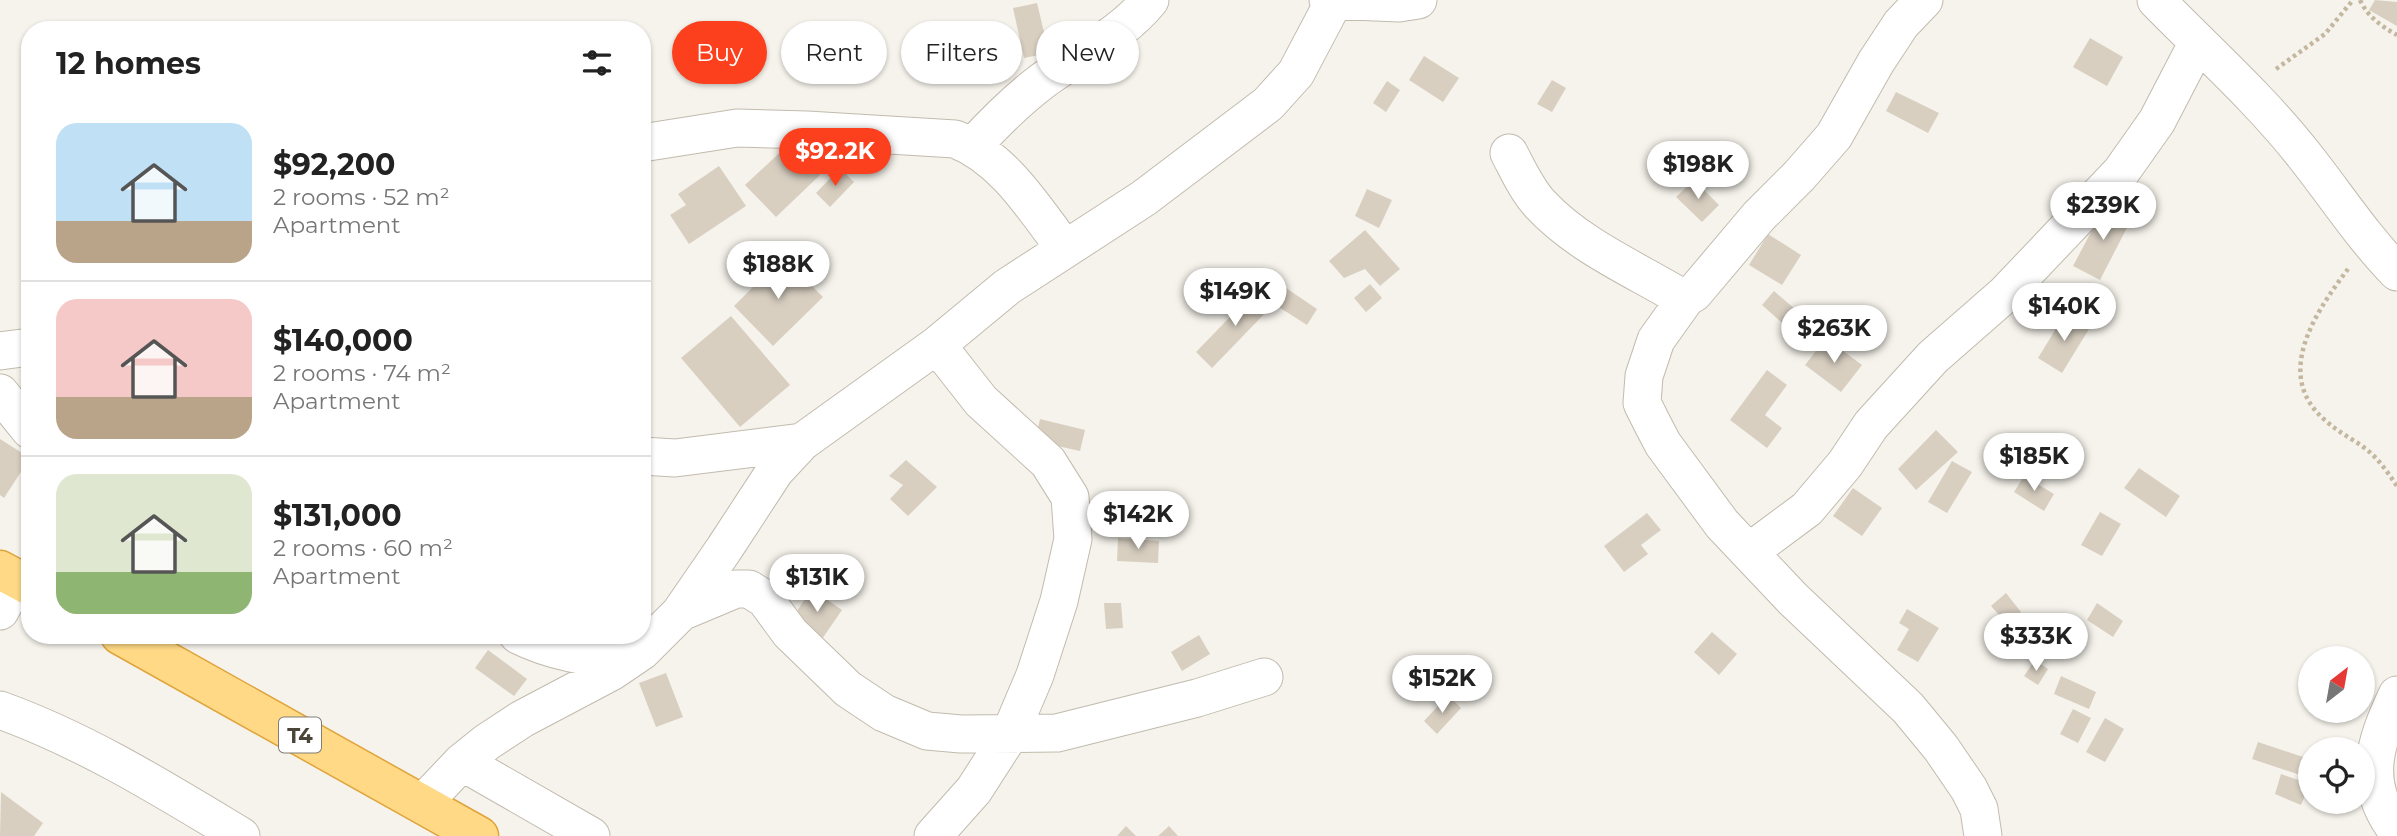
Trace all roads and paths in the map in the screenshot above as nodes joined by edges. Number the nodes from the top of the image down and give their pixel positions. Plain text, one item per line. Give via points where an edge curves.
1 (1150, 0) edge
2 (1328, 0) edge
3 (1418, 0) edge
4 (1924, 0) edge
5 (2156, 0) edge
6 (2353, 0) edge
7 (2360, 0) edge
8 (1334, 1) edge
9 (2397, 35) edge
10 (2198, 42) junction
11 (2247, 89) junction
12 (651, 142) edge
13 (973, 146) junction
14 (1509, 153) dead end
15 (2368, 242) junction
16 (1065, 249) junction
17 (2397, 272) edge
18 (1686, 298) junction
19 (937, 345) junction
20 (21, 348) edge
21 (0, 351) edge
22 (0, 393) edge
23 (21, 419) edge
24 (802, 442) junction
25 (651, 457) edge
26 (2397, 486) edge
27 (1749, 552) junction
28 (680, 613) junction
29 (651, 642) edge
30 (136, 644) edge
31 (535, 644) edge
32 (649, 644) edge
33 (625, 662) junction
34 (1264, 677) dead end
35 (2397, 695) edge
36 (0, 710) edge
37 (1010, 734) junction
38 (462, 762) junction
39 (423, 803) junction
40 (2397, 831) edge
41 (241, 836) edge
42 (480, 836) edge
43 (591, 836) edge
44 (933, 836) edge
45 (1983, 836) edge

1 - 13 street via 1111,37 1042,81
2 - 8 street
3 - 8 street
4 - 18 street via 1901,24 1834,136
5 - 10 street
6 - 11 path via 2317,40
7 - 9 path via 2375,21
8 - 16 street via 1296,73 1268,104 1144,198
10 - 11 street
10 - 27 street via 2157,121 2121,172 2005,294 1933,357 1871,425 1807,509
11 - 15 street via 2304,154
12 - 13 street via 737,128 955,139
13 - 16 street via 1006,175
14 - 18 street via 1538,202 1556,219 1618,262
15 - 17 street
15 - 26 path via 2320,310 2300,360 2299,377 2310,405 2377,458
16 - 19 street via 1007,287
18 - 27 street via 1656,340 1644,376 1642,403 1663,444 1722,524
19 - 24 street
19 - 37 street via 981,401 1048,462 1070,497 1073,539 1059,601
20 - 21 street
22 - 23 street
24 - 25 street via 675,458
24 - 28 street via 775,471
27 - 45 street via 1908,708 1941,748 1979,809
28 - 29 street
28 - 37 street via 736,589 750,589 765,599 824,668 884,713 927,731
30 - 39 highway, T4
31 - 33 street
32 - 33 street
33 - 38 street via 522,719
34 - 37 street via 1057,733
35 - 40 street via 2374,758 2377,793
36 - 41 street via 130,770
37 - 44 street via 974,790
38 - 39 street
38 - 43 street
39 - 42 highway, T4

